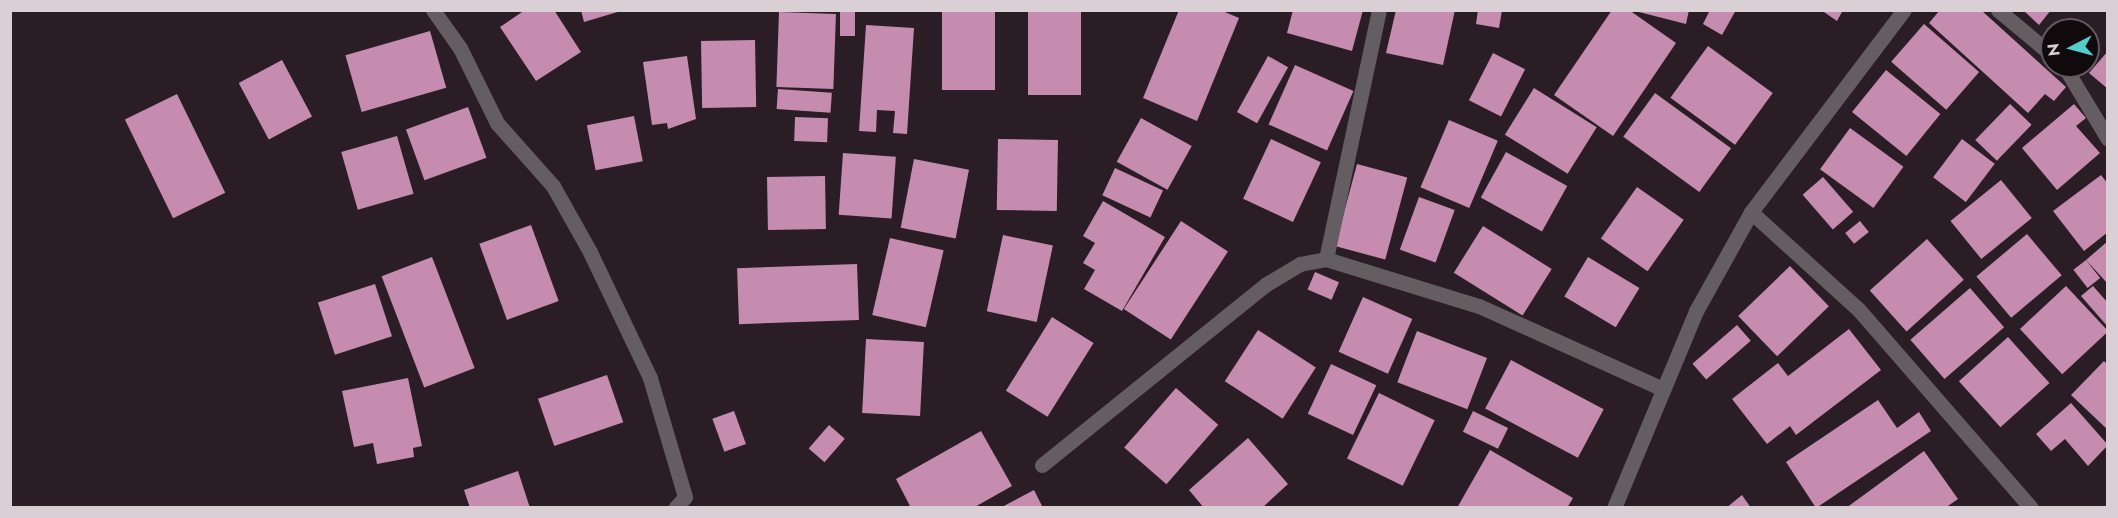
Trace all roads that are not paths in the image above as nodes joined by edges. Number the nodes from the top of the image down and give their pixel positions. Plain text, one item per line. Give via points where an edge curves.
1 (433, 10) edge
2 (1379, 10) edge
3 (1904, 10) edge
4 (1998, 10) edge
5 (2040, 45) edge
6 (2071, 78) edge
7 (2108, 139) edge
8 (1750, 212) junction
9 (1326, 259) junction
10 (1663, 389) junction
11 (1042, 465) dead end
12 (675, 507) edge
13 (1614, 507) edge
14 (2031, 507) edge

1 - 12 street via 460,48 497,123 553,186 590,252 650,378 685,497
2 - 9 street
3 - 8 street
4 - 5 street
6 - 7 street
8 - 10 street via 1696,311
8 - 14 street via 1859,310
9 - 10 street via 1479,306
9 - 11 street via 1300,264 1265,285
10 - 13 street

